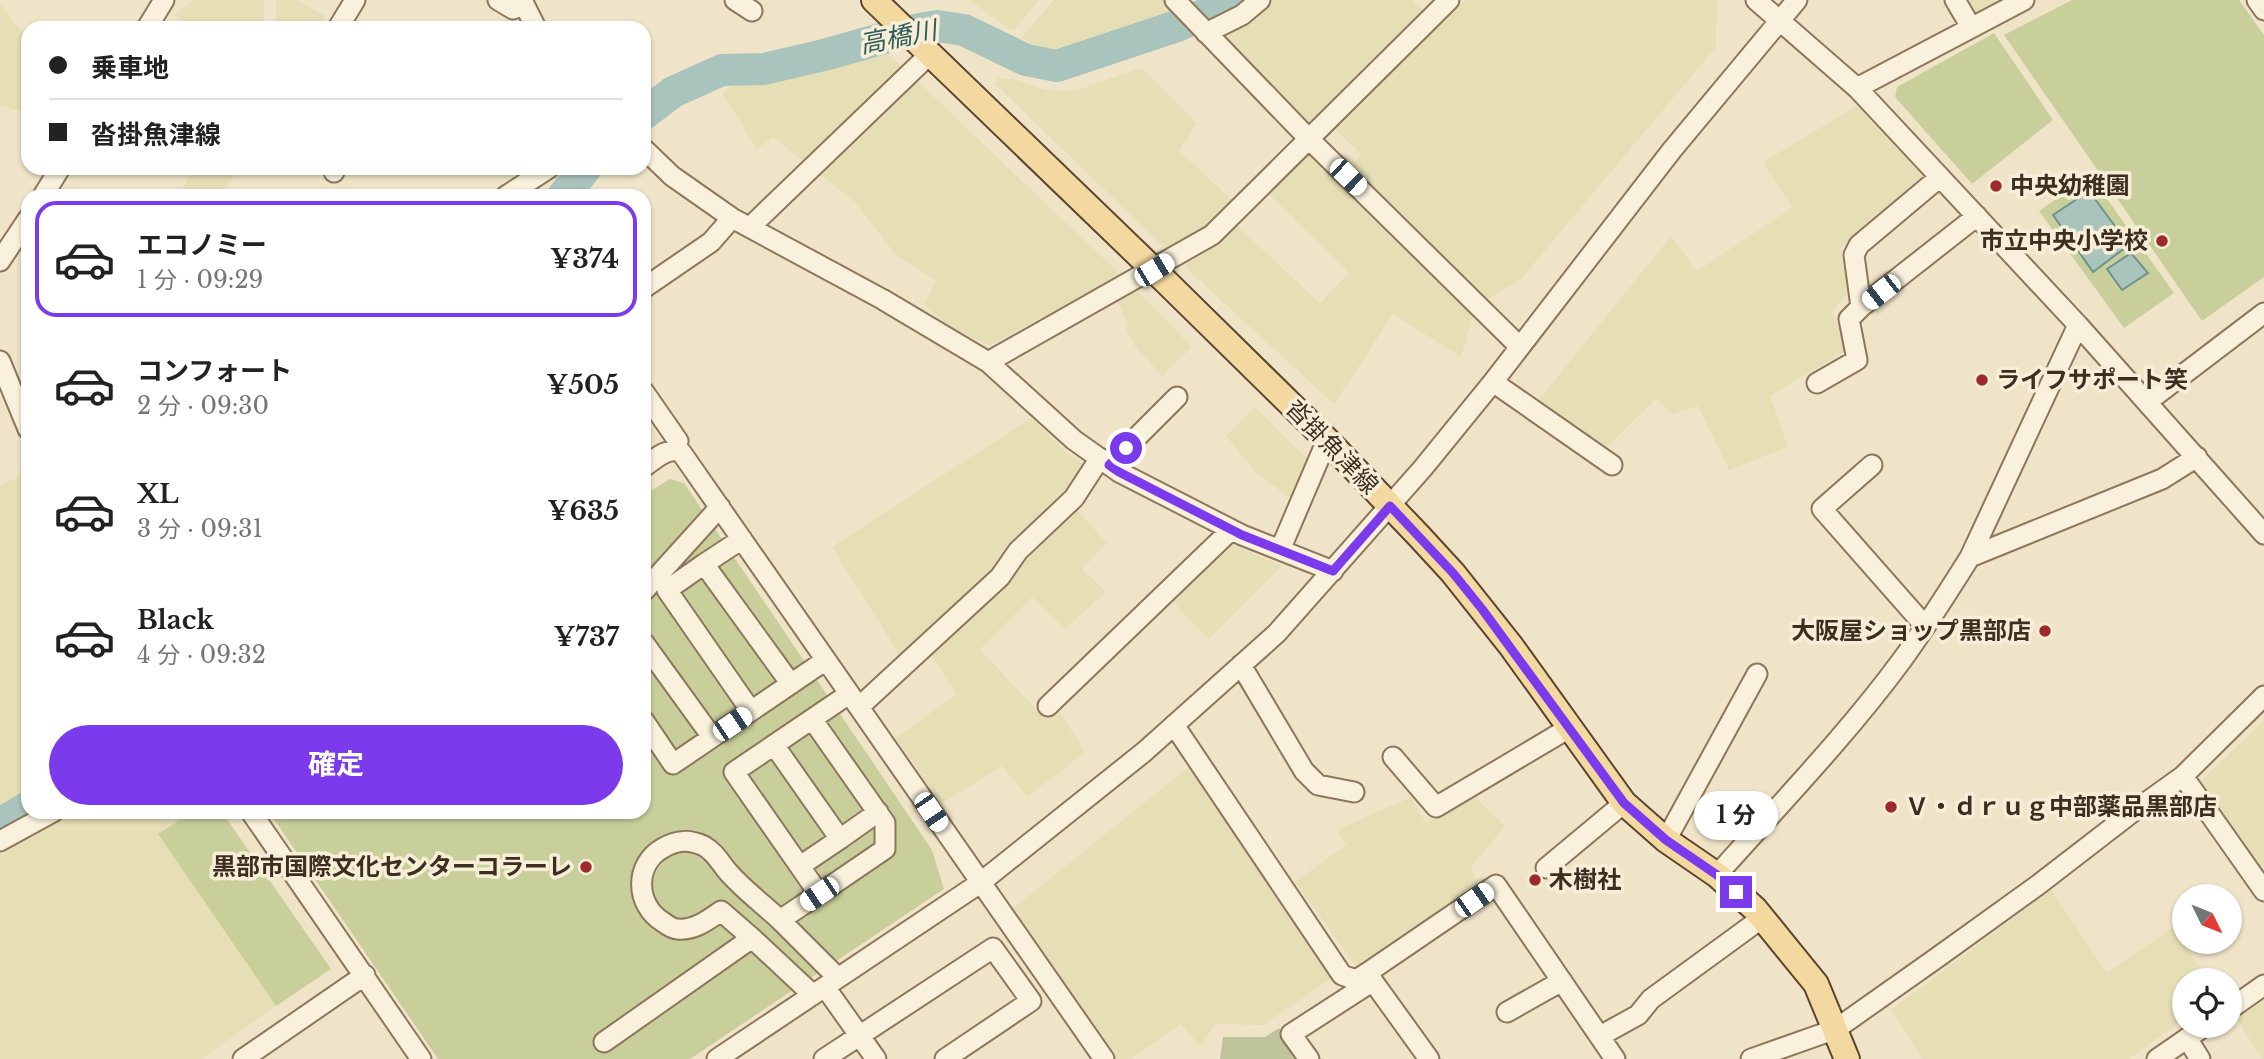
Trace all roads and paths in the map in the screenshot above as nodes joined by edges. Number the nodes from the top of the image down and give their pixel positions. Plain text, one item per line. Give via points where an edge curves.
1 (164, 0) edge
2 (355, 0) edge
3 (498, 0) edge
4 (735, 0) edge
5 (874, 0) edge
6 (1175, 0) edge
7 (1260, 0) edge
8 (1449, 0) edge
9 (1756, 0) edge
10 (1797, 0) edge
11 (1955, 0) edge
12 (2024, 0) edge
13 (2257, 0) edge
14 (524, 2) edge
15 (2264, 10) edge
16 (752, 11) dead end
17 (151, 21) edge
18 (342, 21) edge
19 (533, 21) edge
20 (1780, 21) junction
21 (1970, 27) junction
22 (1206, 33) junction
23 (930, 54) junction
24 (1857, 88) junction
25 (1310, 139) junction
26 (651, 156) edge
27 (538, 175) edge
28 (1941, 177) junction
29 (517, 189) edge
30 (1977, 216) junction
31 (732, 218) junction
32 (750, 228) junction
33 (21, 230) edge
34 (0, 261) edge
35 (1154, 270) junction
36 (651, 283) edge
37 (1861, 307) junction
38 (2264, 313) edge
39 (2078, 325) junction
40 (1520, 347) junction
41 (0, 361) edge
42 (988, 362) junction
43 (1493, 382) junction
44 (1817, 383) dead end
45 (1177, 397) dead end
46 (651, 402) edge
47 (2147, 402) junction
48 (21, 412) edge
49 (1326, 440) junction
50 (674, 450) junction
51 (2197, 457) junction
52 (651, 462) edge
53 (1105, 462) junction
54 (1612, 465) dead end
55 (1872, 465) dead end
56 (1390, 506) junction
57 (720, 507) junction
58 (1231, 530) junction
59 (2264, 534) edge
60 (742, 538) junction
61 (1280, 550) junction
62 (1970, 557) junction
63 (704, 564) junction
64 (1333, 571) junction
65 (656, 586) edge
66 (1925, 626) junction
67 (651, 653) edge
68 (826, 660) junction
69 (1241, 665) junction
70 (1757, 674) dead end
71 (791, 684) junction
72 (2264, 696) edge
73 (854, 701) junction
74 (1048, 706) dead end
75 (751, 711) junction
76 (812, 719) junction
77 (1174, 725) junction
78 (1569, 728) junction
79 (651, 731) edge
80 (712, 737) junction
81 (774, 745) junction
82 (1393, 757) dead end
83 (2183, 776) junction
84 (1354, 792) dead end
85 (1624, 803) junction
86 (878, 812) junction
87 (40, 819) edge
88 (256, 819) edge
89 (840, 839) junction
90 (1666, 840) junction
91 (0, 841) edge
92 (800, 866) junction
93 (1546, 868) dead end
94 (1717, 875) junction
95 (980, 883) junction
96 (2264, 891) edge
97 (819, 894) junction
98 (1762, 918) junction
99 (780, 920) junction
100 (752, 938) junction
101 (365, 975) junction
102 (1370, 977) junction
103 (1562, 981) junction
104 (2264, 985) edge
105 (825, 987) junction
106 (2242, 1001) edge
107 (1507, 1012) dead end
108 (1836, 1029) junction
109 (859, 1035) junction
110 (1600, 1036) junction
111 (2186, 1038) joint
112 (604, 1042) dead end
113 (243, 1059) edge
114 (421, 1059) edge
115 (717, 1059) edge
116 (824, 1059) edge
117 (876, 1059) edge
118 (945, 1059) edge
119 (1104, 1059) edge
120 (1309, 1059) edge
121 (1429, 1059) edge
122 (1615, 1059) edge
123 (1752, 1059) edge
124 (1847, 1059) edge
125 (2157, 1059) edge
126 (2200, 1059) edge

1 - 17 street
2 - 18 street
3 - 14 street via 513,9
4 - 16 street
5 - 23 main road, 沓掛魚津線
6 - 22 street
7 - 22 street
8 - 25 street
9 - 20 street
10 - 20 street
11 - 21 street
12 - 21 street
13 - 15 street
14 - 19 street
20 - 24 street
20 - 40 street via 1672,150
21 - 24 street
22 - 25 street
23 - 32 street
23 - 35 main road, 沓掛魚津線
24 - 28 street
25 - 35 street via 1212,235
25 - 40 street
26 - 31 street
27 - 29 street
28 - 30 street
28 - 37 street via 1859,244 1854,255
30 - 37 street
30 - 39 street
31 - 32 street
31 - 36 street via 711,242
32 - 42 street
33 - 34 street
35 - 42 street
35 - 49 main road, 沓掛魚津線
37 - 44 street via 1849,319 1857,360
38 - 47 street
39 - 47 street
39 - 62 street
40 - 43 street
41 - 48 street
42 - 53 street
43 - 54 street
43 - 56 street
45 - 53 street
46 - 50 street via 678,441
47 - 51 street
49 - 56 main road, 沓掛魚津線
49 - 61 street
50 - 52 street
50 - 57 street via 681,452
51 - 59 street
51 - 62 street via 2162,479
53 - 58 street
53 - 73 street via 1017,551 1000,577
55 - 66 street via 1822,509
56 - 64 street
56 - 78 main road, 沓掛魚津線 via 1453,573
57 - 60 street
57 - 65 street
58 - 61 street
58 - 74 street
60 - 63 street
60 - 68 street
61 - 64 street
62 - 66 street
63 - 65 street
63 - 71 street
64 - 69 street
65 - 75 street
66 - 94 street via 1839,737
67 - 80 street
68 - 71 street
68 - 73 street
69 - 77 street
69 - 84 street via 1304,771 1318,785
70 - 90 street
71 - 75 street
72 - 83 street
73 - 76 street
73 - 95 street
75 - 80 street
76 - 81 street
76 - 86 street
77 - 95 street
77 - 102 street via 1342,975 1356,980
78 - 82 street via 1436,807
78 - 85 main road, 沓掛魚津線
79 - 80 street via 673,764
81 - 89 street
81 - 92 street via 734,772
83 - 96 street
83 - 108 street
85 - 90 main road, 沓掛魚津線
85 - 93 street
86 - 89 street
86 - 97 street via 885,823 885,849
87 - 91 street
88 - 101 street
89 - 92 street
90 - 94 main road, 沓掛魚津線
92 - 97 street
94 - 98 main road, 沓掛魚津線
95 - 105 street
95 - 119 street
97 - 99 street
98 - 108 main road, 沓掛魚津線 via 1816,984
98 - 110 street via 1651,999 1639,1015
99 - 100 street via 706,847 674,842 658,850 646,864 641,892 658,919 676,929 694,927 721,911
99 - 105 street
100 - 105 street
100 - 112 street
101 - 113 street
101 - 114 street
102 - 103 street via 1496,885
102 - 120 street via 1291,1034
102 - 121 street
103 - 107 street
103 - 110 street
104 - 106 street
105 - 109 street
105 - 115 street
108 - 123 street
108 - 124 main road, 沓掛魚津線
109 - 116 street
109 - 117 street
109 - 118 street via 993,948 1031,1001
110 - 122 street
111 - 125 street
111 - 126 street

